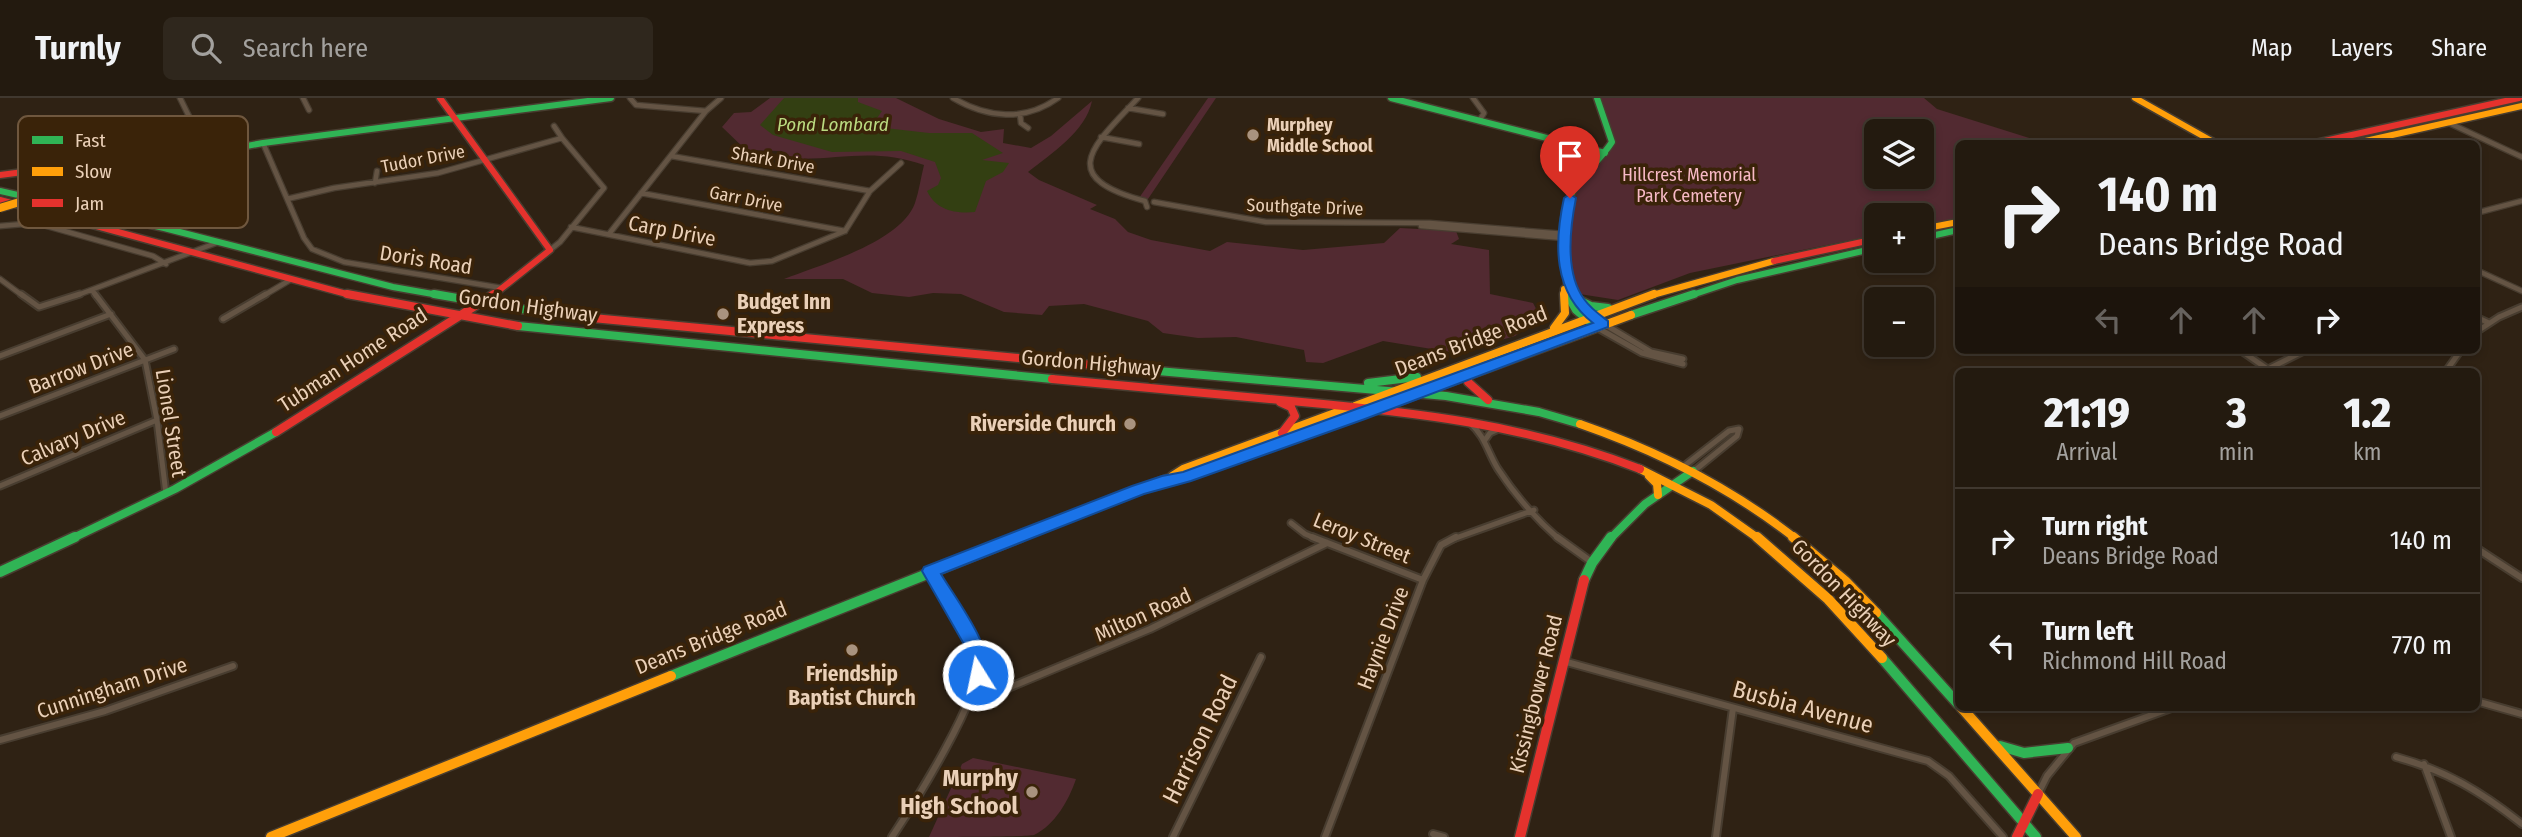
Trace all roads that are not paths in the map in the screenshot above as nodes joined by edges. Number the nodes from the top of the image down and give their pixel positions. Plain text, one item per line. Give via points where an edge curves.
1 (180, 98) edge
2 (303, 98) edge
3 (440, 98) edge
4 (611, 98) edge
5 (629, 98) edge
6 (721, 98) edge
7 (953, 98) edge
8 (1058, 98) edge
9 (1138, 98) edge
10 (1391, 98) edge
11 (1473, 98) edge
12 (1597, 98) edge
13 (2134, 98) edge
14 (576, 100) edge
15 (2515, 100) edge
16 (1128, 108) junction
17 (309, 110) dead end
18 (706, 111) junction
19 (1020, 114) junction
20 (1163, 114) dead end
21 (189, 116) edge
22 (2435, 116) junction
23 (454, 120) junction
24 (1479, 121) junction
25 (2447, 122) junction
26 (554, 127) dead end
27 (1028, 128) dead end
28 (1101, 137) junction
29 (562, 138) junction
30 (2210, 140) edge
31 (2329, 140) edge
32 (2369, 140) edge
33 (263, 143) junction
34 (1139, 144) dead end
35 (248, 148) edge
36 (1605, 153) junction
37 (671, 156) junction
38 (2522, 157) edge
39 (485, 160) junction
40 (901, 163) dead end
41 (377, 171) dead end
42 (18, 173) edge
43 (0, 175) edge
44 (375, 183) junction
45 (0, 191) edge
46 (870, 191) junction
47 (641, 193) junction
48 (18, 195) edge
49 (18, 199) edge
50 (287, 199) junction
51 (2522, 201) edge
52 (1154, 202) dead end
53 (0, 204) edge
54 (1147, 207) dead end
55 (18, 209) edge
56 (2480, 212) edge
57 (1955, 223) edge
58 (18, 224) edge
59 (0, 226) edge
60 (571, 227) junction
61 (1934, 227) edge
62 (54, 228) edge
63 (95, 228) edge
64 (164, 228) edge
65 (845, 231) junction
66 (1955, 231) edge
67 (609, 234) junction
68 (1934, 235) edge
69 (1565, 236) junction
70 (219, 242) junction
71 (1864, 242) edge
72 (550, 250) junction
73 (1864, 251) edge
74 (194, 253) junction
75 (344, 262) junction
76 (166, 264) junction
77 (330, 271) junction
78 (2480, 272) edge
79 (1567, 273) junction
80 (0, 279) edge
81 (291, 279) junction
82 (502, 288) junction
83 (1564, 289) junction
84 (92, 290) junction
85 (2522, 291) edge
86 (1575, 298) junction
87 (479, 303) junction
88 (1624, 304) junction
89 (2522, 307) edge
90 (111, 314) junction
91 (457, 317) junction
92 (223, 319) dead end
93 (2480, 319) edge
94 (1594, 322) junction
95 (2489, 323) junction
96 (2480, 329) edge
97 (1547, 338) junction
98 (174, 348) dead end
99 (2246, 354) edge
100 (2298, 354) edge
101 (2459, 354) edge
102 (0, 356) edge
103 (145, 360) junction
104 (1683, 361) dead end
105 (1454, 368) junction
106 (2267, 368) edge
107 (2274, 368) edge
108 (2448, 368) edge
109 (1468, 374) junction
110 (1297, 382) junction
111 (1394, 391) junction
112 (1417, 393) junction
113 (1264, 398) junction
114 (1504, 405) junction
115 (1353, 407) junction
116 (1377, 409) junction
117 (0, 416) edge
118 (1451, 416) junction
119 (157, 419) junction
120 (1522, 429) junction
121 (1282, 433) junction
122 (1485, 440) junction
123 (1592, 449) junction
124 (1689, 468) junction
125 (1167, 479) junction
126 (1671, 483) junction
127 (0, 486) edge
128 (166, 494) junction
129 (1658, 495) junction
130 (1534, 510) junction
131 (1291, 523) dead end
132 (1327, 543) junction
133 (2480, 551) edge
134 (1592, 563) junction
135 (930, 571) junction
136 (0, 572) edge
137 (2522, 578) edge
138 (1423, 580) junction
139 (1261, 657) dead end
140 (1563, 661) junction
141 (233, 666) dead end
142 (1955, 700) edge
143 (2480, 702) edge
144 (967, 705) junction
145 (1733, 708) junction
146 (1965, 711) edge
147 (2164, 711) edge
148 (2522, 714) edge
149 (1985, 734) junction
150 (0, 740) edge
151 (2068, 748) junction
152 (2396, 757) dead end
153 (2424, 764) junction
154 (2038, 794) junction
155 (2025, 823) junction
156 (2522, 824) edge
157 (1433, 834) dead end
158 (271, 837) edge
159 (892, 837) edge
160 (1173, 837) edge
161 (1325, 837) edge
162 (1444, 837) edge
163 (1520, 837) edge
164 (1716, 837) edge
165 (2003, 837) edge
166 (2018, 837) edge
167 (2036, 837) edge
168 (2076, 837) edge
169 (2451, 837) edge

1 - 21 street
2 - 17 street
3 - 23 main road
4 - 14 main road
5 - 18 street via 636,105
6 - 18 street
7 - 19 street via 982,112
8 - 19 street via 1041,110
9 - 16 street
10 - 24 main road
11 - 24 street via 1483,113
12 - 36 main road via 1612,137
13 - 30 main road
14 - 23 main road
15 - 22 main road
15 - 25 main road
16 - 20 street
16 - 28 street
18 - 37 street
19 - 27 street via 1021,123
22 - 25 street
22 - 31 main road
23 - 33 main road
23 - 39 main road
24 - 36 main road
25 - 32 main road
25 - 38 street
26 - 29 street
28 - 34 street
28 - 54 street via 1088,156 1092,174 1116,193 1145,201
29 - 39 street, Tudor Drive
29 - 60 street via 604,188
33 - 35 main road
33 - 50 street, Doris Road
36 - 69 main road via 1570,198
37 - 46 street, Shark Drive
37 - 47 street
39 - 44 street, Tudor Drive
39 - 72 main road
40 - 46 street
41 - 44 street
42 - 43 main road
44 - 50 street, Tudor Drive
45 - 48 main road, Gordon Highway
46 - 65 street
47 - 65 street, Garr Drive
47 - 67 street
49 - 53 main road, bridge
50 - 75 street, Doris Road via 308,245 323,256
51 - 56 street
52 - 69 street, Southgate Drive via 1266,222 1414,224
53 - 55 main road, Gordon Highway
57 - 61 main road
58 - 59 street
60 - 67 street, Carp Drive
60 - 72 street
62 - 76 street via 153,256
63 - 74 main road, Gordon Highway
64 - 70 main road, Gordon Highway
65 - 67 street, Carp Drive via 766,262 750,263
66 - 68 main road
69 - 79 main road
70 - 74 street
70 - 77 main road, Gordon Highway
71 - 88 main road, Deans Bridge Road via 1727,272
72 - 82 main road, Tubman Home Road
73 - 94 main road, Deans Bridge Road via 1728,282
74 - 76 street
74 - 81 main road, Gordon Highway
75 - 77 street
75 - 82 street, Doris Road
76 - 84 street
77 - 87 main road, Gordon Highway
78 - 85 street
79 - 83 main road
79 - 86 main road
80 - 84 street via 39,306
81 - 91 main road, Gordon Highway
81 - 92 street
82 - 87 main road, Tubman Home Road
83 - 94 main road via 1573,307
83 - 97 main road via 1563,318
84 - 90 street, Lionel Street
86 - 88 main road via 1601,308
86 - 94 main road
87 - 91 main road, Tubman Home Road
87 - 110 main road, Gordon Highway via 592,319
88 - 94 main road, Deans Bridge Road
89 - 95 street
90 - 102 street
90 - 103 street, Lionel Street
91 - 113 main road, Gordon Highway via 585,335
91 - 128 main road, Tubman Home Road via 261,442
93 - 95 street
94 - 97 main road, Deans Bridge Road
94 - 104 street via 1650,356
95 - 96 street
97 - 105 main road, Deans Bridge Road
97 - 109 main road, Deans Bridge Road via 1537,350
98 - 103 street, Barrow Drive
99 - 106 street
100 - 107 street
101 - 108 street
103 - 117 street, Barrow Drive
103 - 119 street, Lionel Street
105 - 110 main road via 1376,383
105 - 111 main road, Deans Bridge Road
109 - 112 main road, Deans Bridge Road
109 - 114 main road via 1468,382 1482,396
110 - 111 main road, Gordon Highway
111 - 112 main road, Gordon Highway
111 - 115 main road, Deans Bridge Road
112 - 114 main road, Gordon Highway
112 - 116 main road, Deans Bridge Road
113 - 115 main road, Gordon Highway
113 - 121 main road via 1294,410 1294,419
114 - 124 main road, Gordon Highway via 1608,433
115 - 116 main road, Gordon Highway
115 - 121 main road, Deans Bridge Road
116 - 118 main road, Gordon Highway
116 - 125 main road, Deans Bridge Road via 1185,477
118 - 120 main road, Gordon Highway
118 - 122 street via 1468,421
119 - 127 street, Calvary Drive
119 - 128 street, Lionel Street
120 - 122 street via 1499,428
120 - 123 main road, Gordon Highway
121 - 125 main road, Deans Bridge Road
122 - 130 street via 1499,471
123 - 126 main road, Gordon Highway
123 - 129 main road via 1651,478
124 - 124 street, Kissingbower Road via 1711,444 1739,429 1737,436
124 - 126 main road, Kissingbower Road
124 - 142 main road, Gordon Highway via 1766,515 1835,570
125 - 135 main road, Deans Bridge Road
126 - 129 main road, Kissingbower Road
126 - 155 main road, Gordon Highway via 1748,529 1826,595
128 - 136 main road, Tubman Home Road
129 - 134 main road, Kissingbower Road
130 - 134 street via 1573,552
130 - 138 street, Haynie Drive via 1441,545
131 - 132 street, Leroy Street
132 - 138 street, Leroy Street
132 - 144 street, Milton Road via 1248,585 1092,656
133 - 137 street
134 - 140 main road, Kissingbower Road
135 - 144 street via 979,661
135 - 158 main road, Deans Bridge Road
138 - 161 street, Haynie Drive
139 - 160 street, Harrison Road
140 - 145 street, Busbia Avenue
140 - 163 main road, Kissingbower Road
141 - 150 street, Cunningham Drive via 105,711
143 - 148 street
144 - 159 street
145 - 164 street
145 - 165 street, Busbia Avenue via 1928,761 1949,776
146 - 149 main road, Gordon Highway
147 - 151 street
149 - 151 main road via 2019,753
149 - 154 main road, Gordon Highway
151 - 154 street
152 - 153 street
153 - 156 street via 2470,783
153 - 169 street
154 - 155 main road
154 - 168 main road, Gordon Highway
155 - 166 main road
155 - 167 main road, Gordon Highway
157 - 162 street

